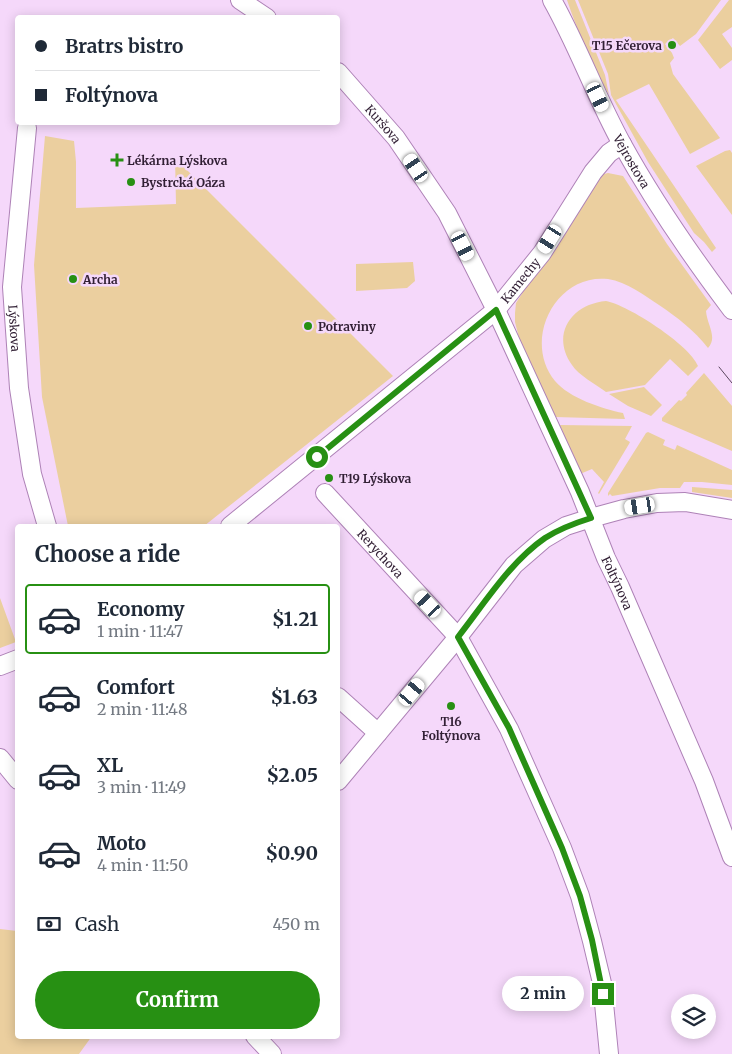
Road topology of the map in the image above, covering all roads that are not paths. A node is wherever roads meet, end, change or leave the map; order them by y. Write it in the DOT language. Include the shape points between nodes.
graph roads {
  1 [pos="240,0"];
  2 [pos="552,0"];
  3 [pos="262,15"];
  4 [pos="340,74"];
  5 [pos="27,128"];
  6 [pos="622,144"];
  7 [pos="496,310"];
  8 [pos="732,310"];
  9 [pos="325,493"];
  10 [pos="732,510"];
  11 [pos="591,518"];
  12 [pos="46,524"];
  13 [pos="233,524"];
  14 [pos="458,637"];
  15 [pos="15,660"];
  16 [pos="0,666"];
  17 [pos="340,698"];
  18 [pos="378,733"];
  19 [pos="0,758"];
  20 [pos="15,776"];
  21 [pos="340,779"];
  22 [pos="732,857"];
  23 [pos="258,1039"];
  24 [pos="272,1054"];
  25 [pos="609,1054"];
  1 -- 3 [label="street"];
  2 -- 6 [label="street, Vejrostova"];
  4 -- 7 [label="street, Kuršova" via="396,138 446,213"];
  5 -- 12 [label="street, Lýskova" via="12,287 19,388 32,474"];
  6 -- 7 [label="street, Kamechy" via="609,153 593,172 542,253"];
  6 -- 8 [label="street, Vejrostova" via="656,202"];
  7 -- 11 [label="street, Foltýnova"];
  7 -- 13 [label="street, Kamechy"];
  9 -- 14 [label="street, Rerychova"];
  10 -- 11 [label="street" via="671,502 624,508"];
  11 -- 14 [label="street" via="566,526 538,544 514,566"];
  11 -- 22 [label="street, Foltýnova" via="704,781"];
  14 -- 18 [label="street"];
  14 -- 25 [label="street" via="509,728 580,896 602,984"];
  15 -- 16 [label="street"];
  17 -- 18 [label="street"];
  18 -- 21 [label="street"];
  19 -- 20 [label="street"];
  23 -- 24 [label="street"];
}
